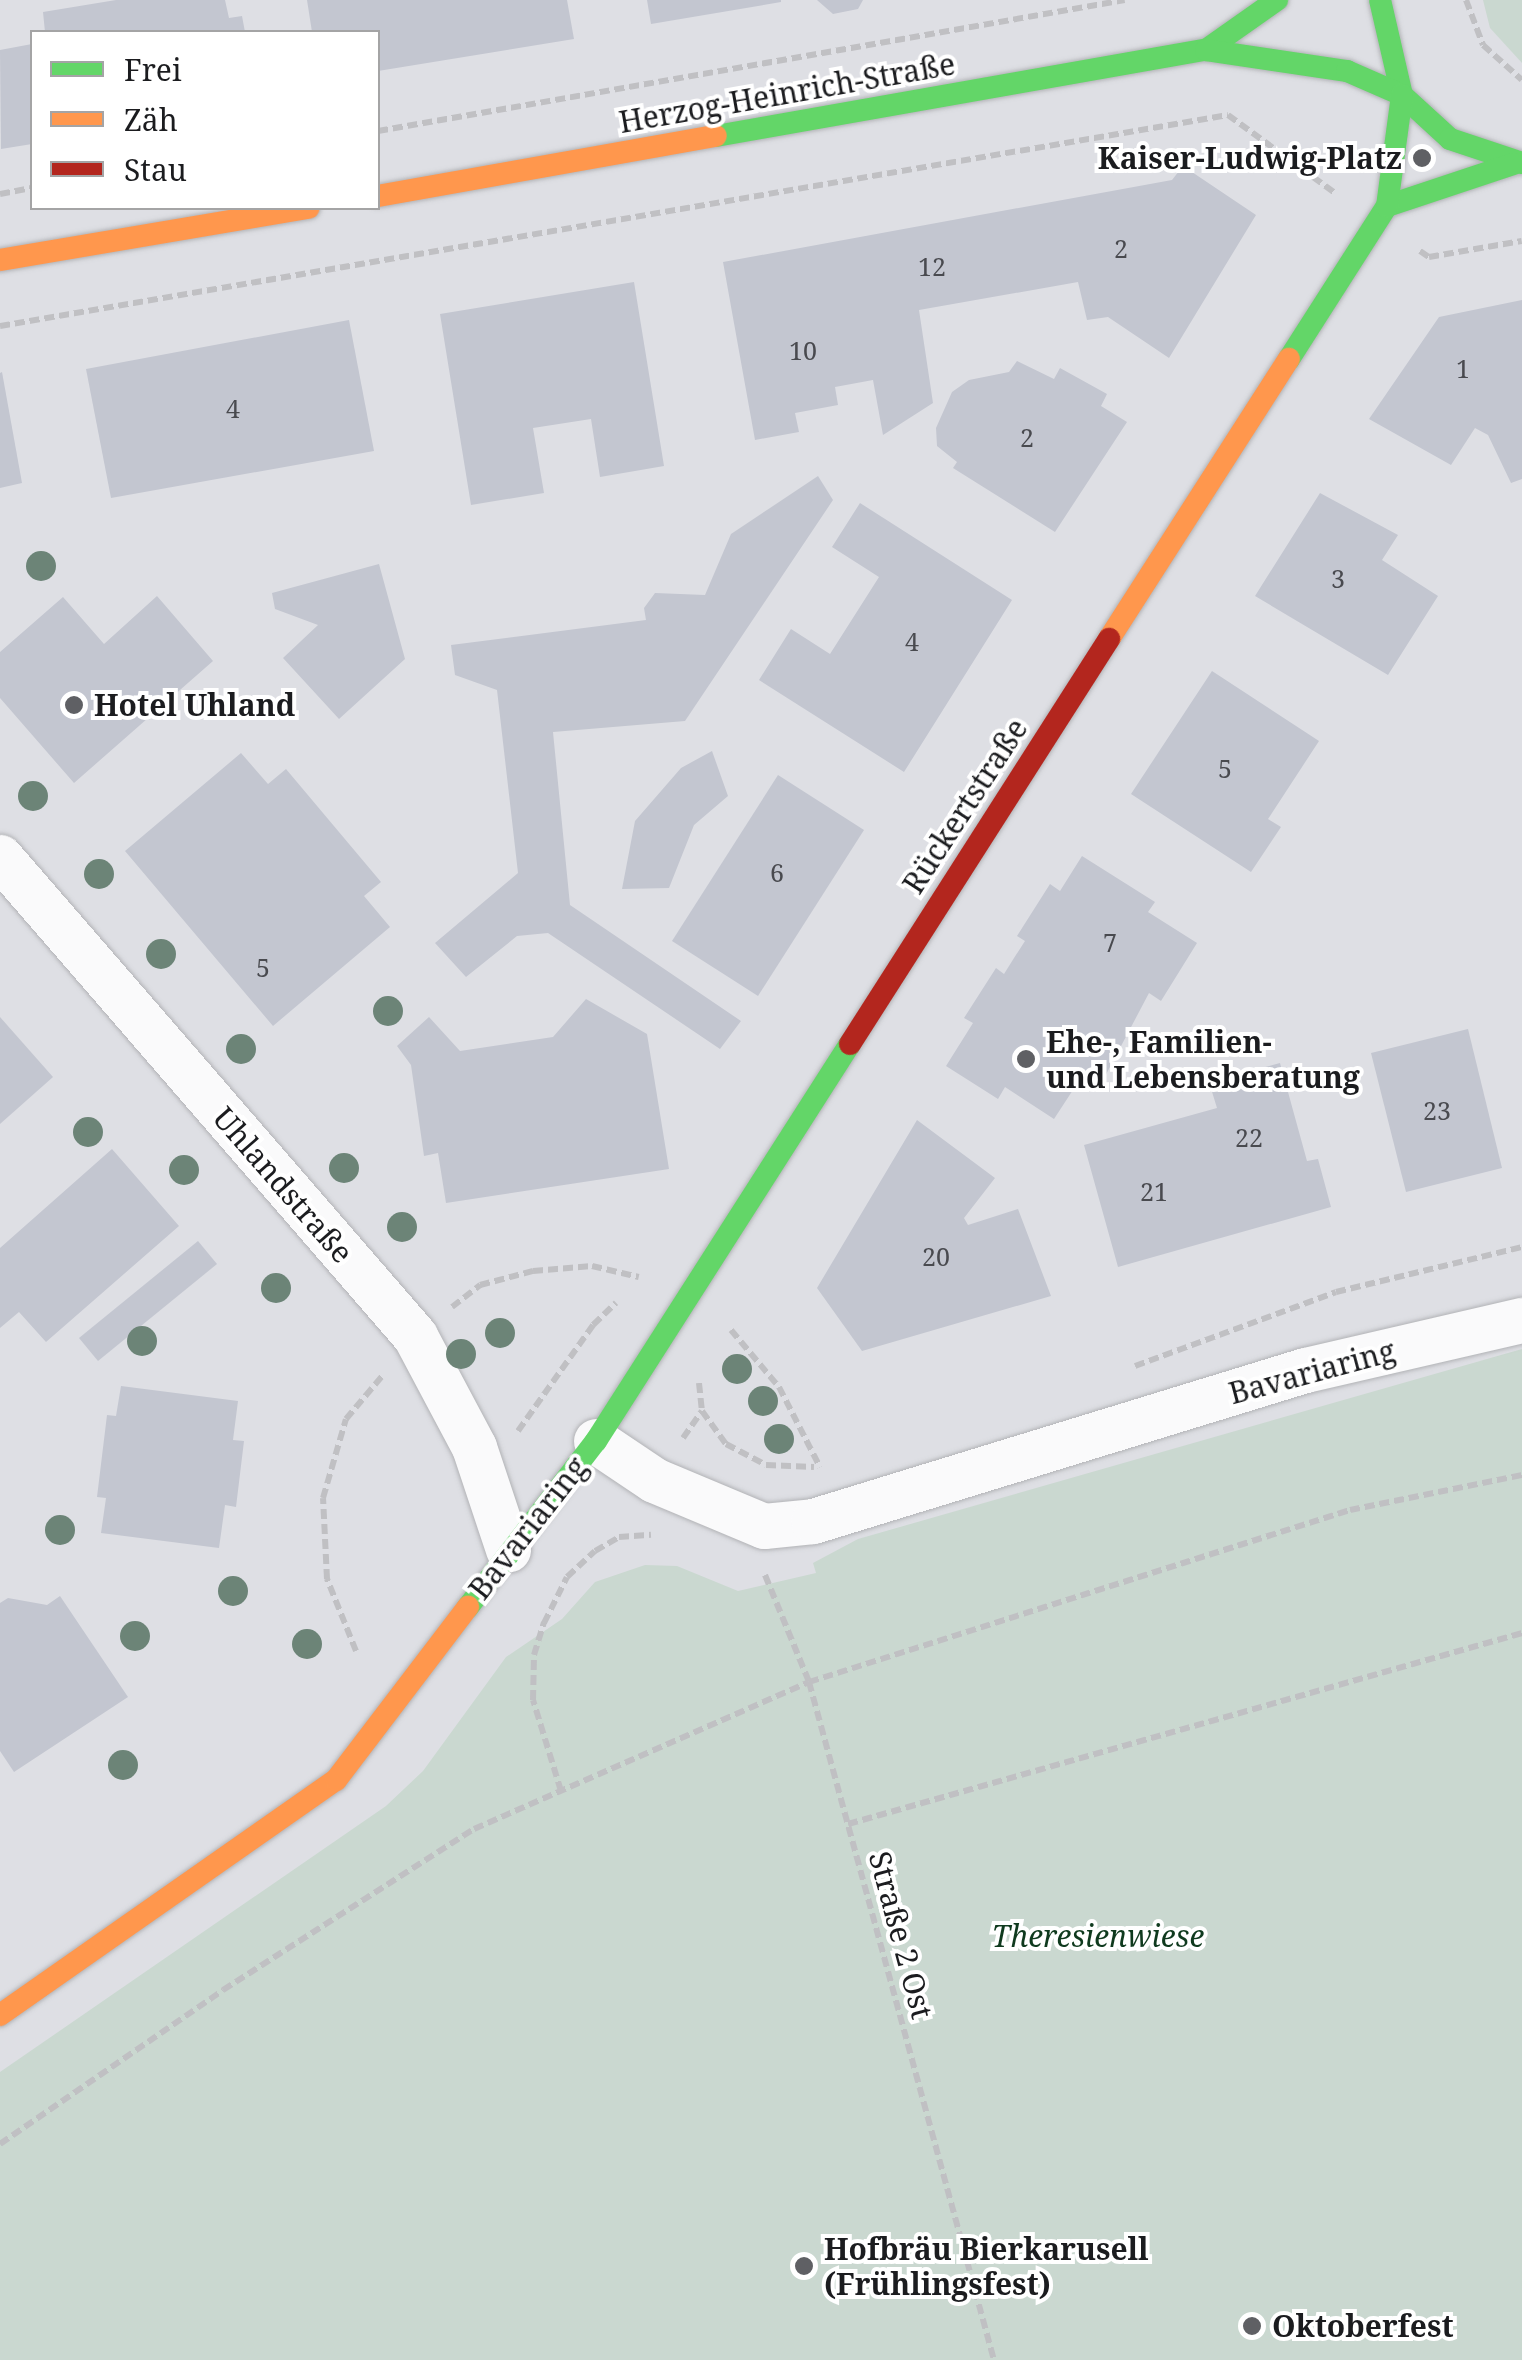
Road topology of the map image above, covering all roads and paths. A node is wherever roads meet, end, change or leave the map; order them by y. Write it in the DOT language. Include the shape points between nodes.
graph roads {
  1 [pos="1125,0"];
  2 [pos="1277,0"];
  3 [pos="1380,0"];
  4 [pos="1466,0"];
  5 [pos="1206,50"];
  6 [pos="1522,80"];
  7 [pos="1402,94"];
  8 [pos="1246,112"];
  9 [pos="1228,114"];
  10 [pos="380,131"];
  11 [pos="1517,164"];
  12 [pos="1346,180"];
  13 [pos="30,188"];
  14 [pos="0,194"];
  15 [pos="1337,194"];
  16 [pos="380,196"];
  17 [pos="297,210"];
  18 [pos="1382,214"];
  19 [pos="1522,242"];
  20 [pos="0,260"];
  21 [pos="0,326"];
  22 [pos="0,857"];
  23 [pos="643,1278"];
  24 [pos="686,1296"];
  25 [pos="1522,1320"];
  26 [pos="415,1336"];
  27 [pos="716,1341"];
  28 [pos="698,1376"];
  29 [pos="596,1441"];
  30 [pos="474,1447"];
  31 [pos="1522,1474"];
  32 [pos="764,1526"];
  33 [pos="656,1535"];
  34 [pos="508,1549"];
  35 [pos="1522,1632"];
  36 [pos="356,1651"];
  37 [pos="810,1682"];
  38 [pos="561,1792"];
  39 [pos="848,1824"];
  40 [pos="0,2015"];
  41 [pos="0,2144"];
  42 [pos="994,2360"];
  1 -- 10 [label="path"];
  2 -- 5 [label="street, Herzog-Heinrich-Straße"];
  3 -- 7 [label="street"];
  4 -- 6 [label="path" via="1483,45"];
  5 -- 7 [label="street, Herzog-Heinrich-Straße" via="1347,70"];
  5 -- 16 [label="street, Herzog-Heinrich-Straße"];
  7 -- 11 [label="street" via="1450,139"];
  7 -- 18 [label="street, Rückertstraße"];
  8 -- 9 [label="path"];
  9 -- 15 [label="path"];
  9 -- 21 [label="path"];
  11 -- 18 [label="street"];
  12 -- 15 [label="path"];
  13 -- 14 [label="path"];
  15 -- 18 [label="path"];
  17 -- 20 [label="street"];
  18 -- 19 [label="path" via="1429,257"];
  18 -- 24 [label="street, Rückertstraße"];
  22 -- 26 [label="street, Uhlandstraße"];
  23 -- 24 [label="path"];
  23 -- 26 [label="path" via="592,1266 533,1271 480,1285"];
  23 -- 30 [label="path" via="592,1325 521,1430"];
  24 -- 29 [label="street, Rückertstraße"];
  25 -- 32 [label="street, Bavariaring" via="1305,1370 813,1522"];
  26 -- 30 [label="street, Uhlandstraße"];
  26 -- 36 [label="path" via="346,1419 323,1498 327,1579"];
  27 -- 28 [label="path" via="725,1323 780,1387 820,1468 766,1465 726,1444 702,1411"];
  29 -- 32 [label="street, Bavariaring" via="654,1480"];
  29 -- 34 [label="street, Bavariaring"];
  30 -- 34 [label="street, Uhlandstraße"];
  31 -- 37 [label="path" via="1350,1510"];
  32 -- 37 [label="path, Straße 2 Ost" via="760,1564"];
  33 -- 38 [label="path" via="619,1536 595,1552 567,1576 544,1623 534,1655 533,1700"];
  34 -- 40 [label="street, Bavariaring" via="336,1780"];
  35 -- 39 [label="path"];
  37 -- 38 [label="path"];
  37 -- 39 [label="path, Straße 2 Ost"];
  38 -- 41 [label="path" via="474,1829 222,1990"];
  39 -- 42 [label="path, Straße 2 Ost"];
}
